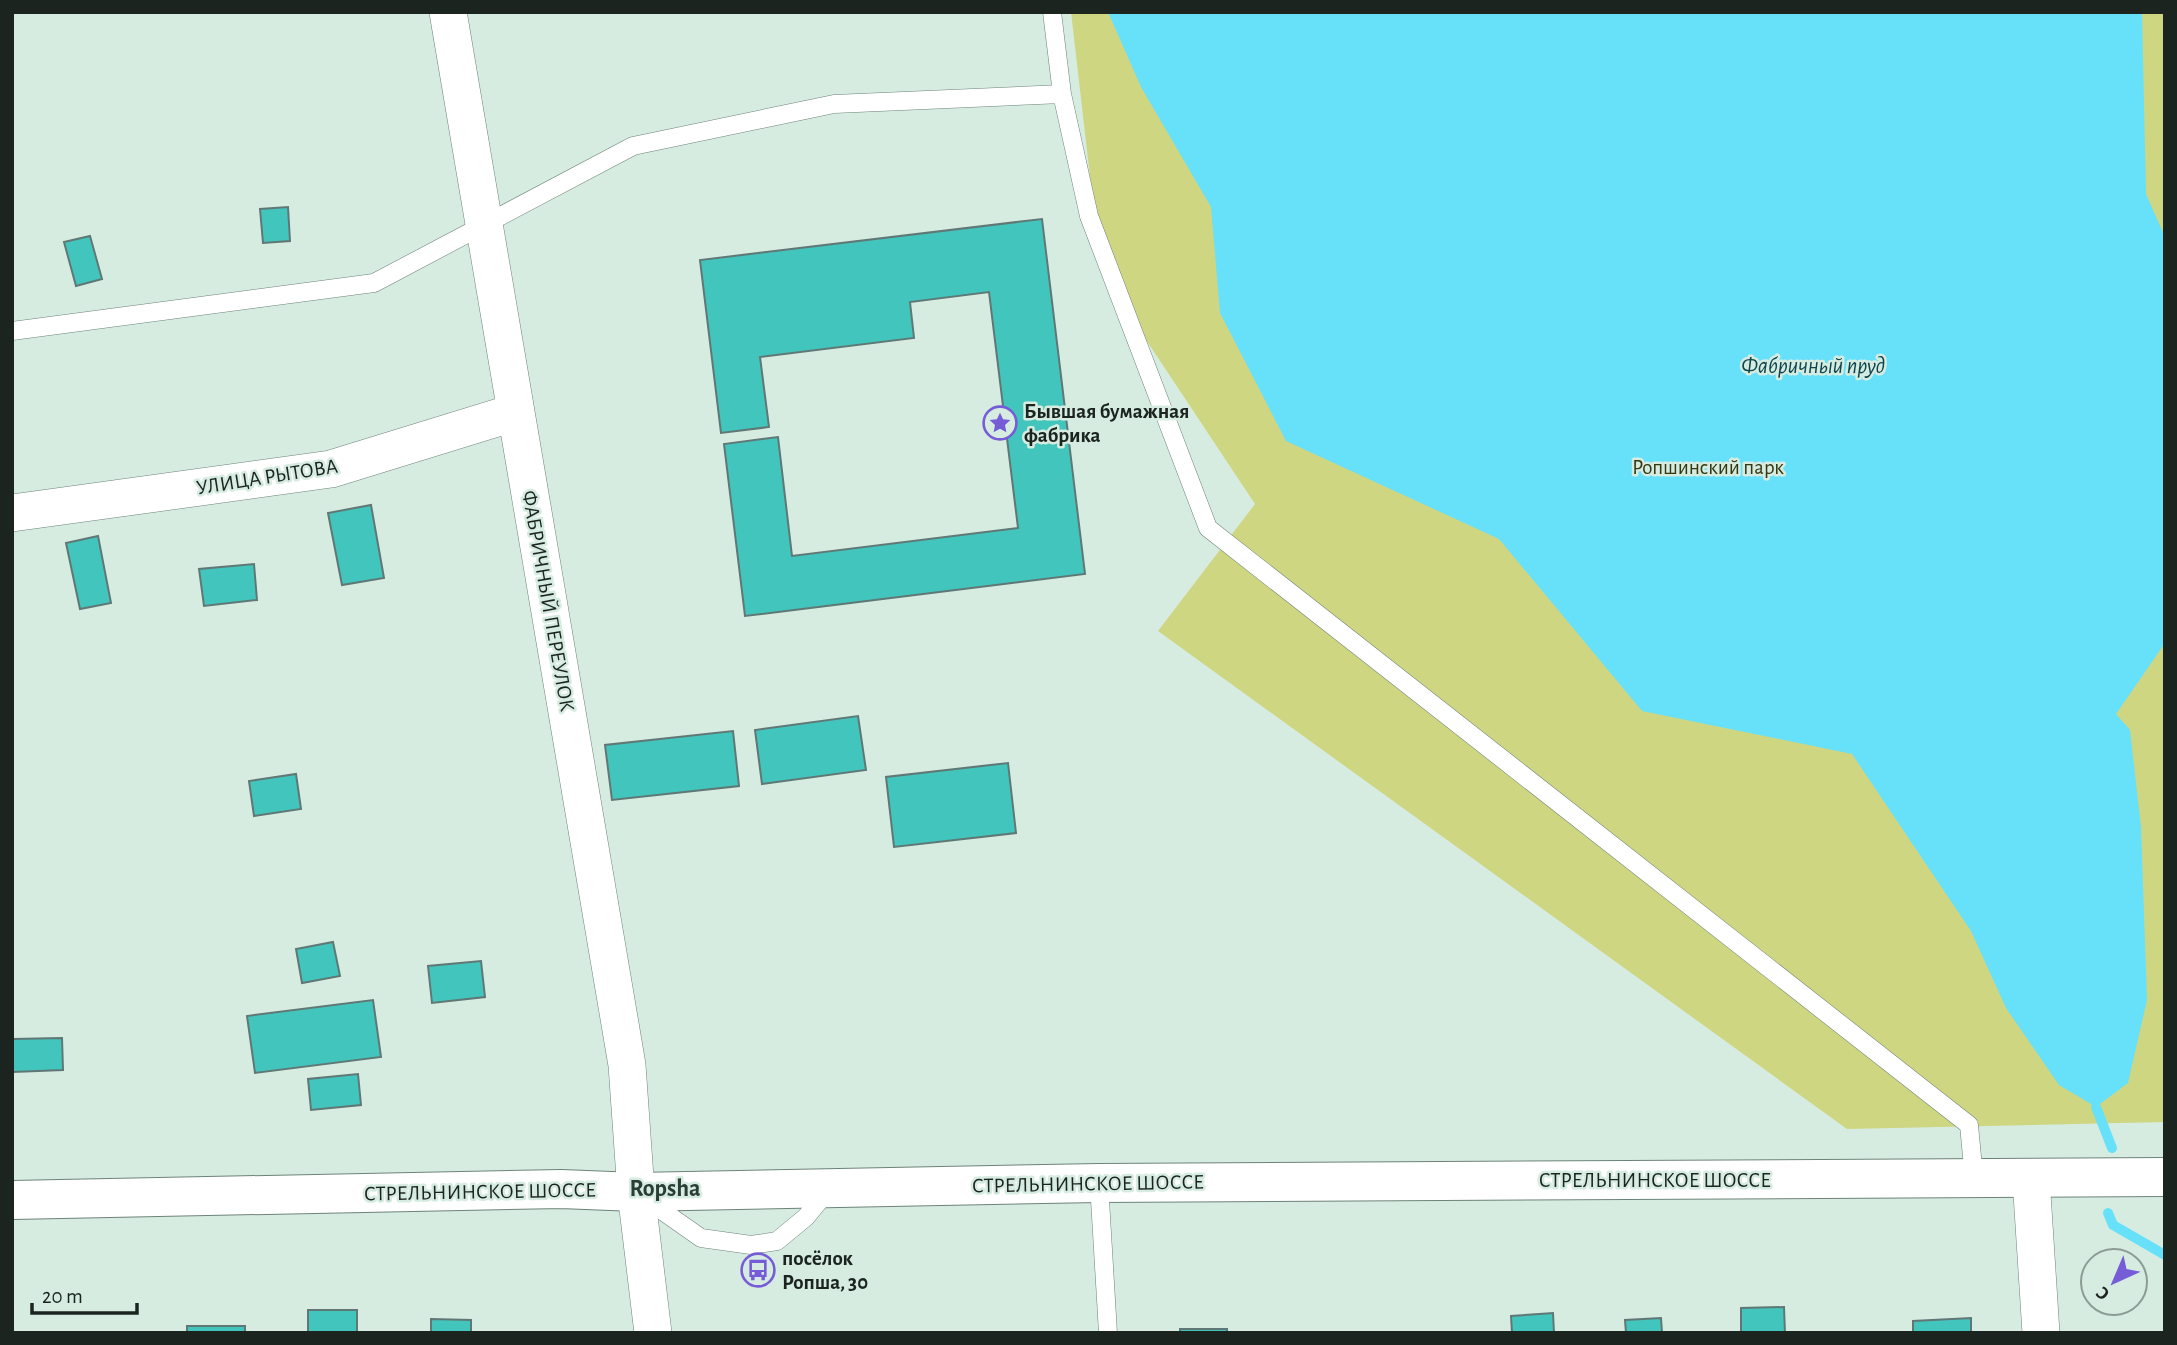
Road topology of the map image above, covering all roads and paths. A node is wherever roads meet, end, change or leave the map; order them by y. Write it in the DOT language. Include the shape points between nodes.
graph roads {
  1 [pos="448,12"];
  2 [pos="1052,12"];
  3 [pos="1062,94"];
  4 [pos="484,226"];
  5 [pos="12,331"];
  6 [pos="516,412"];
  7 [pos="12,513"];
  8 [pos="2165,1177"];
  9 [pos="1974,1178"];
  10 [pos="2031,1178"];
  11 [pos="1100,1183"];
  12 [pos="830,1188"];
  13 [pos="636,1192"];
  14 [pos="12,1200"];
  15 [pos="653,1333"];
  16 [pos="1108,1333"];
  17 [pos="2042,1333"];
  1 -- 4 [label="street, ФАБРИЧНЫЙ ПЕРЕУЛОК"];
  2 -- 3 [label="lane"];
  3 -- 4 [label="lane" via="834,104 633,146"];
  3 -- 9 [label="lane" via="1089,216 1208,528 1969,1125"];
  4 -- 5 [label="lane" via="374,283"];
  4 -- 6 [label="street, ФАБРИЧНЫЙ ПЕРЕУЛОК"];
  6 -- 7 [label="street, УЛИЦА РЫТОВА" via="331,469"];
  6 -- 13 [label="street, ФАБРИЧНЫЙ ПЕРЕУЛОК" via="628,1065"];
  8 -- 10 [label="main road, СТРЕЛЬНИНСКОЕ ШОССЕ"];
  9 -- 10 [label="main road, СТРЕЛЬНИНСКОЕ ШОССЕ"];
  9 -- 11 [label="main road, СТРЕЛЬНИНСКОЕ ШОССЕ"];
  10 -- 17 [label="street"];
  11 -- 12 [label="main road, СТРЕЛЬНИНСКОЕ ШОССЕ"];
  11 -- 16 [label="lane"];
  12 -- 13 [label="main road, СТРЕЛЬНИНСКОЕ ШОССЕ"];
  12 -- 13 [label="lane" via="806,1217 777,1241 751,1245 701,1238"];
  13 -- 14 [label="main road, СТРЕЛЬНИНСКОЕ ШОССЕ" via="506,1190"];
  13 -- 15 [label="street, ФАБРИЧНЫЙ ПЕРЕУЛОК"];
}
